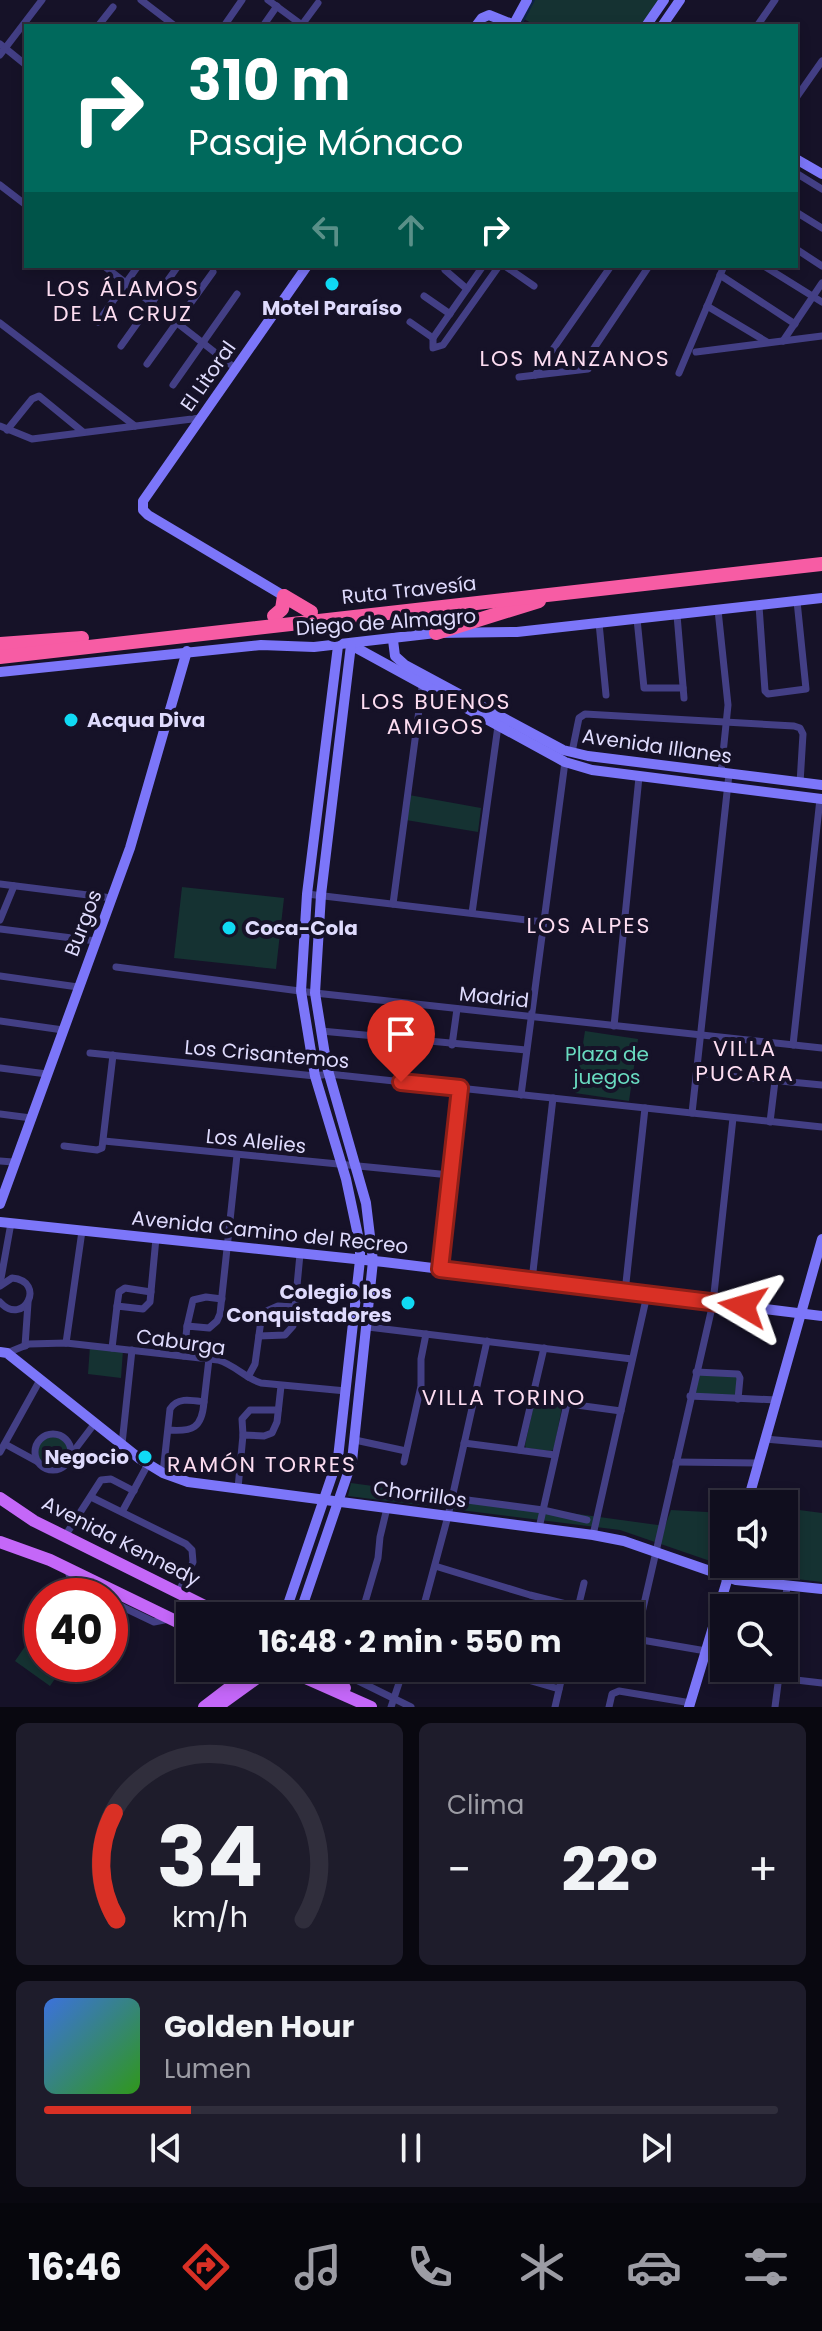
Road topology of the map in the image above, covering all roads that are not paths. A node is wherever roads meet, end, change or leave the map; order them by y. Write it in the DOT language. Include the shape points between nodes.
graph roads {
  1 [pos="42,0"];
  2 [pos="141,0"];
  3 [pos="242,0"];
  4 [pos="268,0"];
  5 [pos="527,0"];
  6 [pos="664,0"];
  7 [pos="680,0"];
  8 [pos="775,0"];
  9 [pos="318,3"];
  10 [pos="277,6"];
  11 [pos="113,7"];
  12 [pos="100,24"];
  13 [pos="172,24"];
  14 [pos="225,24"];
  15 [pos="264,24"];
  16 [pos="301,24"];
  17 [pos="303,24"];
  18 [pos="478,24"];
  19 [pos="512,24"];
  20 [pos="515,24"];
  21 [pos="647,24"];
  22 [pos="663,24"];
  23 [pos="758,24"];
  24 [pos="2,49"];
  25 [pos="822,61"];
  26 [pos="24,64"];
  27 [pos="798,95"];
  28 [pos="798,160"];
  29 [pos="798,174"];
  30 [pos="822,174"];
  31 [pos="0,185"];
  32 [pos="822,189"];
  33 [pos="24,203"];
  34 [pos="798,213"];
  35 [pos="822,228"];
  36 [pos="798,250"];
  37 [pos="822,266"];
  38 [pos="107,268"];
  39 [pos="137,268"];
  40 [pos="177,268"];
  41 [pos="306,268"];
  42 [pos="482,268"];
  43 [pos="498,268"];
  44 [pos="508,268"];
  45 [pos="610,268"];
  46 [pos="647,268"];
  47 [pos="723,268"];
  48 [pos="767,268"];
  49 [pos="445,270"];
  50 [pos="213,272"];
  51 [pos="720,275"];
  52 [pos="126,283"];
  53 [pos="822,283"];
  54 [pos="534,286"];
  55 [pos="467,289"];
  56 [pos="237,294"];
  57 [pos="424,296"];
  58 [pos="813,297"];
  59 [pos="822,302"];
  60 [pos="152,303"];
  61 [pos="707,306"];
  62 [pos="450,314"];
  63 [pos="98,322"];
  64 [pos="410,322"];
  65 [pos="0,323"];
  66 [pos="177,323"];
  67 [pos="795,324"];
  68 [pos="822,336"];
  69 [pos="433,338"];
  70 [pos="783,341"];
  71 [pos="203,343"];
  72 [pos="768,343"];
  73 [pos="121,346"];
  74 [pos="696,352"];
  75 [pos="147,364"];
  76 [pos="235,368"];
  77 [pos="679,373"];
  78 [pos="535,375"];
  79 [pos="519,377"];
  80 [pos="173,385"];
  81 [pos="200,418"];
  82 [pos="135,426"];
  83 [pos="3,428"];
  84 [pos="83,432"];
  85 [pos="822,554"];
  86 [pos="822,564"];
  87 [pos="574,591"];
  88 [pos="284,596"];
  89 [pos="822,598"];
  90 [pos="797,601"];
  91 [pos="759,606"];
  92 [pos="718,610"];
  93 [pos="311,612"];
  94 [pos="677,615"];
  95 [pos="274,616"];
  96 [pos="637,619"];
  97 [pos="599,623"];
  98 [pos="436,633"];
  99 [pos="393,640"];
  100 [pos="0,644"];
  101 [pos="351,645"];
  102 [pos="338,646"];
  103 [pos="187,651"];
  104 [pos="0,657"];
  105 [pos="0,672"];
  106 [pos="424,680"];
  107 [pos="683,688"];
  108 [pos="606,695"];
  109 [pos="684,698"];
  110 [pos="727,724"];
  111 [pos="498,726"];
  112 [pos="568,757"];
  113 [pos="725,774"];
  114 [pos="639,777"];
  115 [pos="800,783"];
  116 [pos="822,785"];
  117 [pos="728,788"];
  118 [pos="821,799"];
  119 [pos="0,884"];
  120 [pos="14,886"];
  121 [pos="307,894"];
  122 [pos="321,895"];
  123 [pos="112,898"];
  124 [pos="393,904"];
  125 [pos="472,913"];
  126 [pos="0,920"];
  127 [pos="543,922"];
  128 [pos="0,929"];
  129 [pos="96,941"];
  130 [pos="116,967"];
  131 [pos="0,976"];
  132 [pos="78,987"];
  133 [pos="301,991"];
  134 [pos="315,993"];
  135 [pos="457,1009"];
  136 [pos="531,1017"];
  137 [pos="0,1021"];
  138 [pos="614,1026"];
  139 [pos="63,1030"];
  140 [pos="321,1031"];
  141 [pos="701,1035"];
  142 [pos="452,1045"];
  143 [pos="793,1045"];
  144 [pos="822,1048"];
  145 [pos="526,1050"];
  146 [pos="90,1053"];
  147 [pos="113,1055"];
  148 [pos="0,1068"];
  149 [pos="697,1073"];
  150 [pos="47,1074"];
  151 [pos="329,1074"];
  152 [pos="315,1076"];
  153 [pos="775,1081"];
  154 [pos="822,1085"];
  155 [pos="460,1088"];
  156 [pos="521,1095"];
  157 [pos="553,1098"];
  158 [pos="645,1108"];
  159 [pos="692,1113"];
  160 [pos="0,1114"];
  161 [pos="31,1118"];
  162 [pos="733,1118"];
  163 [pos="770,1122"];
  164 [pos="822,1127"];
  165 [pos="104,1141"];
  166 [pos="64,1146"];
  167 [pos="237,1155"];
  168 [pos="0,1161"];
  169 [pos="13,1162"];
  170 [pos="356,1165"];
  171 [pos="342,1166"];
  172 [pos="450,1175"];
  173 [pos="0,1204"];
  174 [pos="6,1223"];
  175 [pos="82,1231"];
  176 [pos="156,1238"];
  177 [pos="822,1239"];
  178 [pos="228,1246"];
  179 [pos="300,1254"];
  180 [pos="360,1260"];
  181 [pos="373,1261"];
  182 [pos="818,1264"];
  183 [pos="440,1269"];
  184 [pos="532,1280"];
  185 [pos="0,1285"];
  186 [pos="151,1292"];
  187 [pos="625,1292"];
  188 [pos="647,1295"];
  189 [pos="222,1299"];
  190 [pos="28,1301"];
  191 [pos="0,1302"];
  192 [pos="713,1303"];
  193 [pos="117,1306"];
  194 [pos="295,1307"];
  195 [pos="802,1314"];
  196 [pos="822,1316"];
  197 [pos="187,1326"];
  198 [pos="368,1327"];
  199 [pos="426,1334"];
  200 [pos="259,1336"];
  201 [pos="487,1341"];
  202 [pos="66,1343"];
  203 [pos="25,1346"];
  204 [pos="112,1348"];
  205 [pos="544,1348"];
  206 [pos="132,1350"];
  207 [pos="4,1353"];
  208 [pos="184,1356"];
  209 [pos="209,1359"];
  210 [pos="632,1359"];
  211 [pos="696,1372"];
  212 [pos="248,1377"];
  213 [pos="40,1380"];
  214 [pos="281,1386"];
  215 [pos="346,1391"];
  216 [pos="690,1396"];
  217 [pos="532,1399"];
  218 [pos="738,1399"];
  219 [pos="776,1400"];
  220 [pos="204,1402"];
  221 [pos="567,1404"];
  222 [pos="278,1410"];
  223 [pos="621,1411"];
  224 [pos="95,1423"];
  225 [pos="168,1430"];
  226 [pos="243,1435"];
  227 [pos="765,1439"];
  228 [pos="355,1440"];
  229 [pos="464,1443"];
  230 [pos="5,1444"];
  231 [pos="122,1444"];
  232 [pos="822,1444"];
  233 [pos="520,1450"];
  234 [pos="406,1451"];
  235 [pos="0,1452"];
  236 [pos="555,1455"];
  237 [pos="70,1456"];
  238 [pos="404,1462"];
  239 [pos="676,1462"];
  240 [pos="39,1463"];
  241 [pos="758,1463"];
  242 [pos="148,1464"];
  243 [pos="163,1473"];
  244 [pos="238,1488"];
  245 [pos="751,1490"];
  246 [pos="134,1491"];
  247 [pos="91,1497"];
  248 [pos="0,1498"];
  249 [pos="325,1498"];
  250 [pos="452,1498"];
  251 [pos="340,1501"];
  252 [pos="387,1508"];
  253 [pos="543,1510"];
  254 [pos="122,1512"];
  255 [pos="448,1516"];
  256 [pos="587,1520"];
  257 [pos="539,1528"];
  258 [pos="593,1535"];
  259 [pos="65,1536"];
  260 [pos="0,1542"];
  261 [pos="656,1552"];
  262 [pos="435,1566"];
  263 [pos="68,1568"];
  264 [pos="710,1571"];
  265 [pos="70,1578"];
  266 [pos="728,1578"];
  267 [pos="735,1578"];
  268 [pos="584,1583"];
  269 [pos="787,1585"];
  270 [pos="822,1589"];
  271 [pos="178,1593"];
  272 [pos="786,1594"];
  273 [pos="291,1595"];
  274 [pos="305,1600"];
  275 [pos="196,1602"];
  276 [pos="289,1602"];
  277 [pos="365,1602"];
  278 [pos="425,1602"];
  279 [pos="558,1602"];
  280 [pos="579,1602"];
  281 [pos="643,1602"];
  282 [pos="128,1610"];
  283 [pos="169,1619"];
  284 [pos="176,1622"];
  285 [pos="644,1641"];
  286 [pos="706,1651"];
  287 [pos="798,1680"];
  288 [pos="232,1682"];
  289 [pos="252,1682"];
  290 [pos="315,1682"];
  291 [pos="336,1682"];
  292 [pos="356,1682"];
  293 [pos="398,1682"];
  294 [pos="535,1682"];
  295 [pos="561,1682"];
  296 [pos="778,1682"];
  297 [pos="822,1683"];
  298 [pos="559,1689"];
  299 [pos="642,1696"];
  300 [pos="389,1704"];
  301 [pos="690,1705"];
  302 [pos="204,1707"];
  303 [pos="217,1707"];
  304 [pos="371,1707"];
  305 [pos="411,1707"];
  306 [pos="555,1707"];
  307 [pos="609,1707"];
  308 [pos="640,1707"];
  309 [pos="775,1707"];
  1 -- 24 [label="street"];
  2 -- 13 [label="street"];
  3 -- 14 [label="street"];
  4 -- 10 [label="street"];
  5 -- 20 [label="main road"];
  6 -- 21 [label="main road"];
  7 -- 22 [label="main road"];
  8 -- 23 [label="street"];
  9 -- 17 [label="street"];
  10 -- 15 [label="street"];
  10 -- 16 [label="street"];
  11 -- 12 [label="street"];
  18 -- 19 [label="main road" via="489,15"];
  24 -- 26 [label="street"];
  25 -- 27 [label="street"];
  28 -- 30 [label="main road"];
  29 -- 32 [label="street"];
  31 -- 33 [label="street"];
  34 -- 35 [label="street"];
  36 -- 37 [label="street"];
  38 -- 52 [label="street"];
  39 -- 52 [label="street"];
  40 -- 60 [label="street"];
  41 -- 76 [label="main road, El Litoral"];
  42 -- 55 [label="street"];
  43 -- 69 [label="street" via="443,345 433,348"];
  44 -- 54 [label="street"];
  45 -- 78 [label="street"];
  46 -- 78 [label="street" via="584,369"];
  47 -- 51 [label="street"];
  48 -- 58 [label="street"];
  49 -- 55 [label="street"];
  50 -- 66 [label="street"];
  51 -- 61 [label="street"];
  51 -- 67 [label="street"];
  52 -- 60 [label="street"];
  52 -- 63 [label="street"];
  53 -- 58 [label="street"];
  55 -- 62 [label="street"];
  56 -- 71 [label="street"];
  57 -- 62 [label="street"];
  58 -- 59 [label="street"];
  58 -- 67 [label="street"];
  60 -- 66 [label="street"];
  60 -- 73 [label="street"];
  61 -- 72 [label="street"];
  61 -- 77 [label="street"];
  62 -- 69 [label="street"];
  64 -- 69 [label="street"];
  65 -- 82 [label="street"];
  66 -- 71 [label="street"];
  66 -- 75 [label="street"];
  67 -- 70 [label="street"];
  68 -- 70 [label="street"];
  70 -- 72 [label="street"];
  71 -- 76 [label="street"];
  71 -- 80 [label="street"];
  72 -- 74 [label="street"];
  76 -- 81 [label="main road, El Litoral"];
  78 -- 79 [label="street"];
  81 -- 82 [label="street"];
  81 -- 88 [label="main road, El Litoral" via="143,501 143,510"];
  82 -- 84 [label="street"];
  83 -- 84 [label="street" via="24,438"];
  83 -- 84 [label="street" via="39,396"];
  85 -- 93 [label="highway, Ruta Travesía"];
  86 -- 87 [label="highway, Ruta Travesía"];
  87 -- 98 [label="highway"];
  87 -- 104 [label="highway, Ruta Travesía"];
  88 -- 93 [label="highway"];
  88 -- 95 [label="highway" via="282,609"];
  89 -- 90 [label="main road, Diego de Almagro"];
  90 -- 91 [label="main road, Diego de Almagro"];
  90 -- 91 [label="street" via="806,689 768,694"];
  91 -- 92 [label="main road, Diego de Almagro"];
  92 -- 94 [label="main road, Diego de Almagro"];
  92 -- 110 [label="street"];
  93 -- 95 [label="highway, Ruta Travesía"];
  94 -- 96 [label="main road, Diego de Almagro"];
  94 -- 107 [label="street"];
  95 -- 100 [label="highway, Ruta Travesía"];
  96 -- 97 [label="main road, Diego de Almagro"];
  96 -- 107 [label="street" via="644,688"];
  97 -- 98 [label="main road, Diego de Almagro"];
  97 -- 108 [label="street"];
  98 -- 99 [label="main road, Diego de Almagro"];
  99 -- 101 [label="main road, Diego de Almagro"];
  99 -- 102 [label="main road" via="374,635"];
  99 -- 106 [label="main road, Avenida Illanes" via="396,659"];
  101 -- 102 [label="main road, Diego de Almagro"];
  101 -- 106 [label="main road, Avenida Illanes"];
  101 -- 122 [label="main road"];
  102 -- 103 [label="main road, Diego de Almagro"];
  102 -- 121 [label="main road"];
  103 -- 105 [label="main road, Diego de Almagro"];
  103 -- 123 [label="main road, Burgos"];
  106 -- 111 [label="main road, Avenida Illanes"];
  106 -- 112 [label="main road, Avenida Illanes"];
  106 -- 124 [label="street"];
  107 -- 109 [label="street"];
  110 -- 112 [label="street" via="585,714 579,718"];
  110 -- 113 [label="street"];
  110 -- 115 [label="street" via="800,728"];
  111 -- 112 [label="main road, Avenida Illanes"];
  111 -- 125 [label="street"];
  112 -- 113 [label="main road, Avenida Illanes"];
  112 -- 114 [label="main road, Avenida Illanes" via="592,770"];
  112 -- 127 [label="street"];
  113 -- 115 [label="main road, Avenida Illanes"];
  113 -- 117 [label="street"];
  114 -- 117 [label="main road, Avenida Illanes"];
  114 -- 138 [label="street"];
  115 -- 116 [label="main road, Avenida Illanes"];
  117 -- 118 [label="main road, Avenida Illanes"];
  117 -- 141 [label="street"];
  118 -- 143 [label="street"];
  119 -- 120 [label="street"];
  120 -- 123 [label="street"];
  120 -- 126 [label="street"];
  121 -- 122 [label="street"];
  121 -- 133 [label="main road"];
  122 -- 124 [label="street"];
  122 -- 134 [label="main road"];
  123 -- 129 [label="main road, Burgos"];
  124 -- 125 [label="street"];
  125 -- 127 [label="street"];
  127 -- 136 [label="street"];
  128 -- 129 [label="street"];
  129 -- 132 [label="main road, Burgos"];
  130 -- 133 [label="street, Madrid"];
  131 -- 132 [label="street"];
  132 -- 139 [label="main road, Burgos"];
  133 -- 134 [label="street, Madrid"];
  133 -- 152 [label="main road"];
  134 -- 135 [label="street, Madrid"];
  134 -- 140 [label="main road"];
  135 -- 136 [label="street, Madrid"];
  135 -- 142 [label="street"];
  136 -- 138 [label="street, Madrid"];
  136 -- 145 [label="street"];
  137 -- 139 [label="street"];
  138 -- 141 [label="street, Madrid"];
  139 -- 150 [label="main road, Burgos"];
  140 -- 142 [label="street"];
  140 -- 151 [label="main road"];
  141 -- 143 [label="street, Madrid"];
  141 -- 149 [label="street"];
  142 -- 145 [label="street"];
  143 -- 144 [label="street, Madrid"];
  145 -- 156 [label="street"];
  146 -- 147 [label="street, Los Crisantemos"];
  147 -- 152 [label="street, Los Crisantemos"];
  147 -- 165 [label="street"];
  148 -- 150 [label="street"];
  149 -- 153 [label="street"];
  149 -- 159 [label="street"];
  150 -- 161 [label="main road, Burgos"];
  151 -- 152 [label="street, Los Crisantemos"];
  151 -- 155 [label="street, Los Crisantemos"];
  151 -- 170 [label="main road"];
  152 -- 171 [label="main road"];
  153 -- 154 [label="street"];
  153 -- 163 [label="street"];
  155 -- 156 [label="street, Los Crisantemos"];
  155 -- 172 [label="street"];
  156 -- 157 [label="street, Los Crisantemos"];
  157 -- 158 [label="street, Los Crisantemos"];
  157 -- 184 [label="street"];
  158 -- 159 [label="street, Los Crisantemos"];
  158 -- 187 [label="street"];
  159 -- 162 [label="street, Los Crisantemos"];
  160 -- 161 [label="street"];
  161 -- 169 [label="main road, Burgos"];
  162 -- 163 [label="street, Los Crisantemos"];
  162 -- 192 [label="street"];
  163 -- 164 [label="street, Los Crisantemos"];
  165 -- 166 [label="street, Los Alelies" via="97,1150"];
  165 -- 167 [label="street, Los Alelies"];
  167 -- 171 [label="street, Los Alelies"];
  167 -- 178 [label="street"];
  168 -- 169 [label="street"];
  169 -- 173 [label="main road, Burgos"];
  170 -- 171 [label="street, Los Alelies"];
  170 -- 172 [label="street, Los Alelies"];
  170 -- 181 [label="main road"];
  171 -- 180 [label="main road"];
  172 -- 183 [label="street"];
  174 -- 175 [label="main road, Avenida Camino del Recreo"];
  174 -- 185 [label="street"];
  175 -- 176 [label="main road, Avenida Camino del Recreo"];
  175 -- 202 [label="street"];
  176 -- 178 [label="main road, Avenida Camino del Recreo"];
  176 -- 186 [label="street"];
  177 -- 182 [label="main road"];
  178 -- 179 [label="main road, Avenida Camino del Recreo"];
  178 -- 189 [label="street"];
  179 -- 180 [label="main road, Avenida Camino del Recreo"];
  179 -- 194 [label="street"];
  180 -- 181 [label="main road, Avenida Camino del Recreo"];
  180 -- 215 [label="main road"];
  181 -- 183 [label="main road, Avenida Camino del Recreo"];
  181 -- 198 [label="main road"];
  182 -- 195 [label="main road"];
  183 -- 184 [label="main road, Avenida Camino del Recreo"];
  184 -- 187 [label="main road, Avenida Camino del Recreo"];
  185 -- 190 [label="street" via="21,1279 30,1291"];
  186 -- 193 [label="street" via="143,1309"];
  186 -- 193 [label="street" via="125,1288"];
  187 -- 188 [label="main road, Avenida Camino del Recreo"];
  188 -- 192 [label="main road, Avenida Camino del Recreo"];
  188 -- 210 [label="street"];
  189 -- 197 [label="street" via="214,1324 203,1330"];
  189 -- 197 [label="street" via="193,1300"];
  190 -- 191 [label="street" via="16,1310"];
  190 -- 203 [label="street"];
  192 -- 195 [label="main road, Avenida Camino del Recreo"];
  192 -- 211 [label="street"];
  193 -- 204 [label="street"];
  194 -- 200 [label="street" via="293,1326 285,1335"];
  194 -- 200 [label="street" via="266,1309"];
  195 -- 196 [label="main road, Avenida Camino del Recreo"];
  195 -- 219 [label="main road"];
  197 -- 208 [label="street"];
  198 -- 199 [label="street"];
  198 -- 228 [label="main road"];
  199 -- 201 [label="street"];
  199 -- 234 [label="street"];
  200 -- 212 [label="street" via="255,1367"];
  201 -- 205 [label="street"];
  201 -- 229 [label="street"];
  202 -- 203 [label="street, Caburga"];
  202 -- 204 [label="street, Caburga"];
  203 -- 207 [label="street, Caburga"];
  204 -- 206 [label="street, Caburga"];
  205 -- 210 [label="street"];
  205 -- 217 [label="street"];
  206 -- 208 [label="street, Caburga"];
  206 -- 231 [label="street"];
  207 -- 213 [label="main road, Chorrillos"];
  208 -- 209 [label="street, Caburga"];
  209 -- 212 [label="street, Caburga" via="237,1367"];
  209 -- 220 [label="street"];
  210 -- 223 [label="street"];
  211 -- 216 [label="street"];
  211 -- 218 [label="street" via="738,1374"];
  212 -- 214 [label="street, Caburga"];
  213 -- 224 [label="main road, Chorrillos"];
  213 -- 230 [label="street"];
  214 -- 215 [label="street, Caburga"];
  214 -- 222 [label="street"];
  215 -- 249 [label="main road" via="338,1458"];
  216 -- 218 [label="street"];
  216 -- 239 [label="street"];
  217 -- 221 [label="street"];
  217 -- 233 [label="street"];
  218 -- 219 [label="street"];
  219 -- 227 [label="main road"];
  220 -- 225 [label="street" via="198,1425"];
  220 -- 225 [label="street" via="174,1403"];
  221 -- 223 [label="street"];
  221 -- 236 [label="street"];
  222 -- 226 [label="street" via="272,1433"];
  222 -- 226 [label="street" via="250,1410 242,1419"];
  223 -- 258 [label="street"];
  224 -- 231 [label="main road, Chorrillos"];
  224 -- 237 [label="street"];
  225 -- 243 [label="street"];
  226 -- 244 [label="street"];
  227 -- 232 [label="street"];
  227 -- 241 [label="main road"];
  228 -- 234 [label="street"];
  228 -- 251 [label="main road"];
  229 -- 233 [label="street"];
  229 -- 250 [label="street"];
  230 -- 235 [label="street"];
  230 -- 240 [label="street"];
  231 -- 242 [label="main road, Chorrillos"];
  233 -- 236 [label="street"];
  234 -- 238 [label="street"];
  236 -- 253 [label="street"];
  237 -- 240 [label="street" via="57,1469"];
  237 -- 240 [label="street" via="67,1440 51,1434 37,1442"];
  239 -- 241 [label="street"];
  239 -- 261 [label="street"];
  241 -- 245 [label="main road"];
  242 -- 243 [label="main road, Chorrillos"];
  242 -- 246 [label="street"];
  243 -- 244 [label="main road, Chorrillos"];
  244 -- 249 [label="main road, Chorrillos"];
  246 -- 247 [label="street" via="105,1478"];
  246 -- 254 [label="street"];
  247 -- 254 [label="street"];
  247 -- 259 [label="street"];
  248 -- 259 [label="main road, Avenida Kennedy"];
  249 -- 251 [label="main road, Chorrillos"];
  249 -- 273 [label="main road"];
  250 -- 253 [label="street"];
  250 -- 255 [label="street"];
  251 -- 252 [label="main road, Chorrillos"];
  251 -- 274 [label="main road"];
  252 -- 255 [label="main road, Chorrillos"];
  252 -- 277 [label="street"];
  253 -- 256 [label="street"];
  253 -- 257 [label="street"];
  254 -- 271 [label="street" via="192,1550 193,1562"];
  255 -- 257 [label="main road, Chorrillos"];
  255 -- 262 [label="street"];
  257 -- 258 [label="main road, Chorrillos"];
  258 -- 261 [label="main road, Chorrillos"];
  259 -- 271 [label="main road, Avenida Kennedy"];
  260 -- 263 [label="main road"];
  261 -- 264 [label="main road, Chorrillos"];
  261 -- 281 [label="street"];
  262 -- 278 [label="street"];
  262 -- 279 [label="street"];
  263 -- 265 [label="street"];
  263 -- 283 [label="main road"];
  266 -- 286 [label="main road"];
  267 -- 269 [label="main road, Chorrillos"];
  268 -- 280 [label="street"];
  269 -- 270 [label="main road, Chorrillos"];
  269 -- 272 [label="street"];
  271 -- 275 [label="main road, Avenida Kennedy"];
  273 -- 274 [label="main road"];
  273 -- 276 [label="main road"];
  282 -- 283 [label="street" via="154,1622"];
  283 -- 284 [label="main road"];
  285 -- 286 [label="street"];
  286 -- 301 [label="main road"];
  287 -- 297 [label="street"];
  288 -- 302 [label="main road"];
  289 -- 303 [label="main road"];
  290 -- 304 [label="main road"];
  291 -- 300 [label="main road"];
  292 -- 300 [label="street"];
  293 -- 300 [label="street"];
  294 -- 298 [label="street"];
  295 -- 298 [label="street"];
  296 -- 309 [label="street"];
  298 -- 306 [label="street"];
  299 -- 301 [label="street"];
  299 -- 307 [label="street" via="615,1692"];
  299 -- 308 [label="street"];
  300 -- 305 [label="street"];
}
